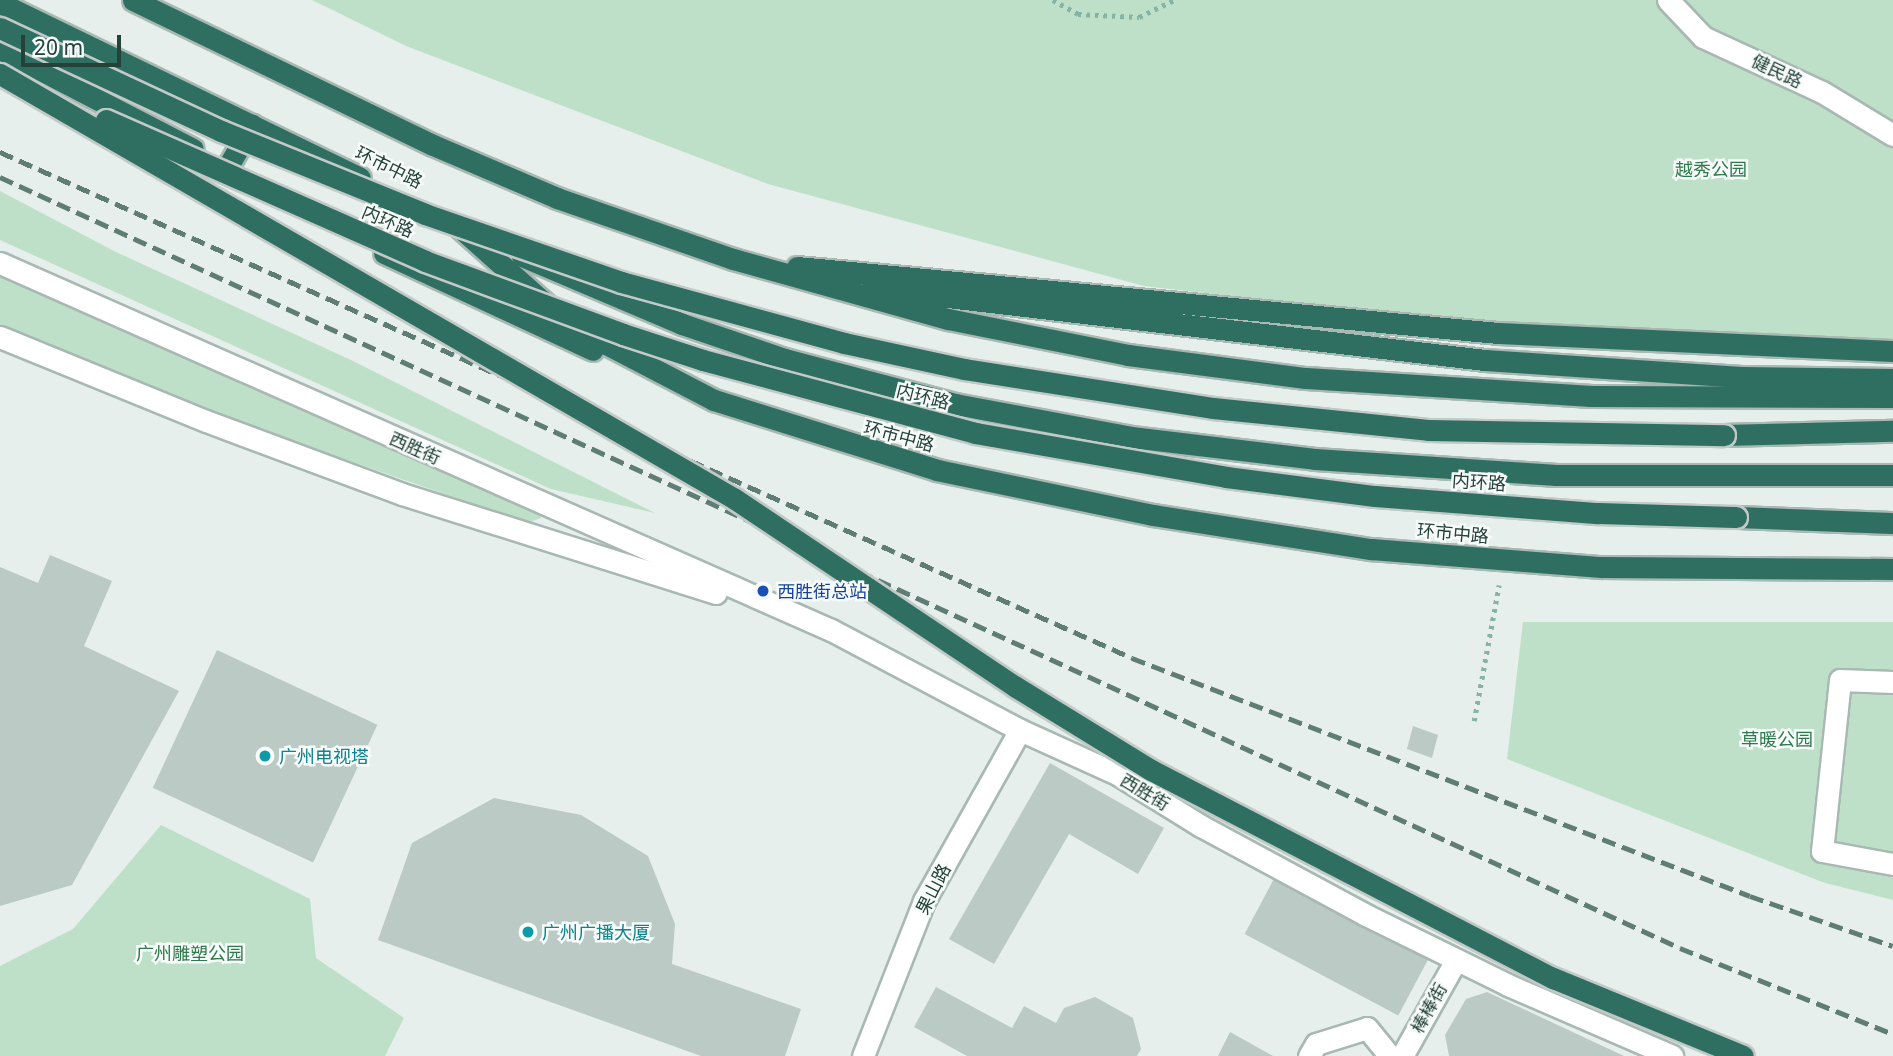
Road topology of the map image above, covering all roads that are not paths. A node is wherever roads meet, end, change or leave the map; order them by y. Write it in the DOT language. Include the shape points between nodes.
graph roads {
  1 [pos="133,0"];
  2 [pos="1668,0"];
  3 [pos="0,2"];
  4 [pos="0,28"];
  5 [pos="0,49"];
  6 [pos="0,71"];
  7 [pos="251,125"];
  8 [pos="1893,135"];
  9 [pos="227,168"];
  10 [pos="460,227"];
  11 [pos="733,259"];
  12 [pos="0,263"];
  13 [pos="0,337"];
  14 [pos="1893,351"];
  15 [pos="1893,379"];
  16 [pos="1893,397"];
  17 [pos="715,400"];
  18 [pos="1893,431"];
  19 [pos="1893,475"];
  20 [pos="1893,513"];
  21 [pos="1736,517"];
  22 [pos="1893,523"];
  23 [pos="1893,569"];
  24 [pos="831,630"];
  25 [pos="1893,682"];
  26 [pos="1020,730"];
  27 [pos="1893,864"];
  28 [pos="1456,960"];
  29 [pos="863,1056"];
  30 [pos="1309,1056"];
  31 [pos="1390,1056"];
  32 [pos="1402,1056"];
  33 [pos="1672,1056"];
  34 [pos="1743,1056"];
  1 -- 11 [label="highway" via="433,145 557,198"];
  2 -- 8 [label="street, 健民路" via="1703,37 1822,92"];
  3 -- 7 [label="highway, 环市中路"];
  4 -- 18 [label="highway, 内环路, bridge" via="221,131 425,214 719,310 964,369 1213,408 1428,430 1560,435"];
  5 -- 9 [label="highway"];
  6 -- 21 [label="highway, 内环路, bridge" via="207,168 425,261 703,360 910,416 1093,456 1321,489 1479,505"];
  6 -- 34 [label="highway, bridge" via="735,499 1016,687 1152,770 1553,978"];
  7 -- 9 [label="highway"];
  7 -- 10 [label="highway, 环市中路"];
  9 -- 17 [label="highway" via="447,284"];
  10 -- 17 [label="highway, 环市中路" via="551,309 587,334"];
  10 -- 19 [label="highway" via="658,314 785,359 1042,422 1231,450 1422,468 1677,479"];
  11 -- 14 [label="highway" via="1498,333"];
  11 -- 15 [label="highway" via="869,287 1366,346 1597,369"];
  11 -- 16 [label="highway" via="871,299 1035,338 1244,371 1591,396"];
  12 -- 24 [label="street, 西胜街"];
  13 -- 24 [label="street, 西胜街" via="402,494"];
  17 -- 23 [label="highway, 环市中路" via="857,449 1044,494 1282,537 1601,567"];
  20 -- 21 [label="highway, 内环路"];
  21 -- 22 [label="highway"];
  24 -- 26 [label="street, 西胜街"];
  25 -- 27 [label="street" via="1840,680 1822,851"];
  26 -- 28 [label="street, 西胜街" via="1119,775 1201,826"];
  26 -- 29 [label="street, 果山路" via="924,901"];
  28 -- 32 [label="street, 棒棒街"];
  28 -- 33 [label="street, 西胜街"];
  30 -- 31 [label="street" via="1316,1044 1367,1028"];
}
